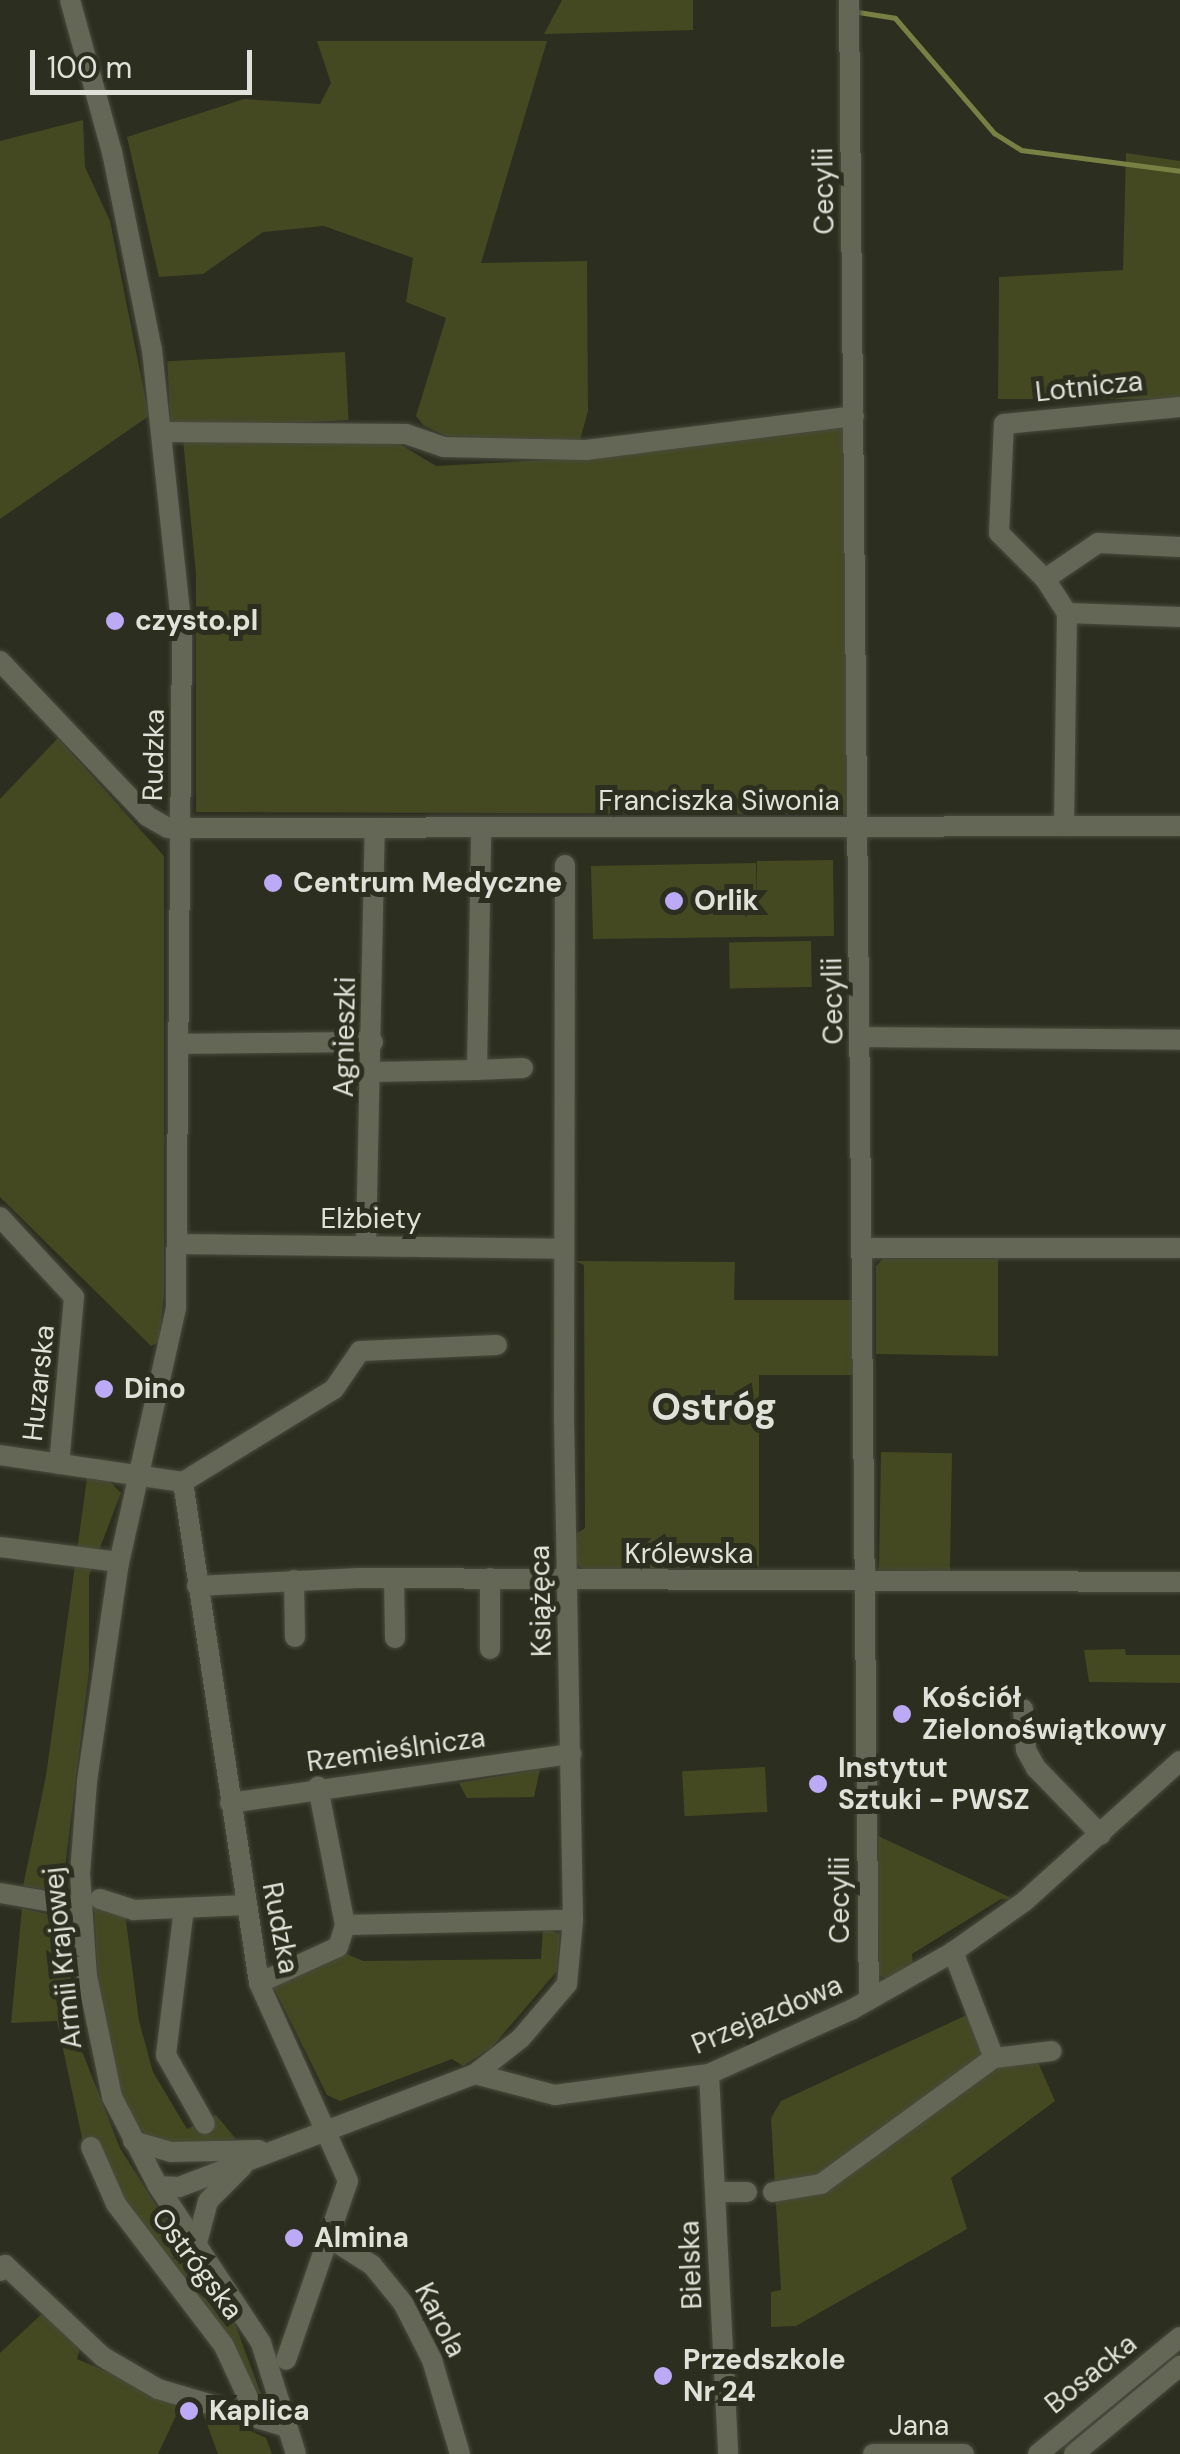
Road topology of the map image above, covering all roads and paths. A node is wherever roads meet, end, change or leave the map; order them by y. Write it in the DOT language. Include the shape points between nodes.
graph roads {
  1 [pos="70,0"];
  2 [pos="849,0"];
  3 [pos="1180,406"];
  4 [pos="854,416"];
  5 [pos="164,432"];
  6 [pos="1180,547"];
  7 [pos="1046,579"];
  8 [pos="1067,614"];
  9 [pos="1180,617"];
  10 [pos="0,661"];
  11 [pos="1064,824"];
  12 [pos="181,826"];
  13 [pos="1180,826"];
  14 [pos="858,828"];
  15 [pos="375,829"];
  16 [pos="481,830"];
  17 [pos="565,865"];
  18 [pos="861,1036"];
  19 [pos="1180,1040"];
  20 [pos="373,1042"];
  21 [pos="179,1044"];
  22 [pos="523,1068"];
  23 [pos="477,1070"];
  24 [pos="372,1072"];
  25 [pos="0,1216"];
  26 [pos="177,1244"];
  27 [pos="366,1245"];
  28 [pos="862,1248"];
  29 [pos="1180,1248"];
  30 [pos="564,1249"];
  31 [pos="497,1346"];
  32 [pos="0,1455"];
  33 [pos="58,1464"];
  34 [pos="140,1473"];
  35 [pos="183,1482"];
  36 [pos="0,1547"];
  37 [pos="119,1562"];
  38 [pos="394,1578"];
  39 [pos="490,1578"];
  40 [pos="294,1580"];
  41 [pos="569,1580"];
  42 [pos="867,1582"];
  43 [pos="1180,1582"];
  44 [pos="198,1586"];
  45 [pos="296,1637"];
  46 [pos="395,1638"];
  47 [pos="490,1649"];
  48 [pos="1023,1709"];
  49 [pos="571,1754"];
  50 [pos="1180,1761"];
  51 [pos="318,1787"];
  52 [pos="230,1803"];
  53 [pos="1101,1834"];
  54 [pos="0,1893"];
  55 [pos="91,1903"];
  56 [pos="246,1904"];
  57 [pos="184,1908"];
  58 [pos="573,1920"];
  59 [pos="345,1925"];
  60 [pos="953,1952"];
  61 [pos="260,1983"];
  62 [pos="870,2000"];
  63 [pos="1052,2051"];
  64 [pos="994,2058"];
  65 [pos="475,2074"];
  66 [pos="709,2074"];
  67 [pos="205,2124"];
  68 [pos="328,2126"];
  69 [pos="132,2141"];
  70 [pos="91,2147"];
  71 [pos="223,2151"];
  72 [pos="258,2155"];
  73 [pos="158,2186"];
  74 [pos="716,2192"];
  75 [pos="746,2192"];
  76 [pos="773,2192"];
  77 [pos="331,2239"];
  78 [pos="196,2243"];
  79 [pos="0,2271"];
  80 [pos="1180,2338"];
  81 [pos="286,2360"];
  82 [pos="1180,2366"];
  83 [pos="256,2415"];
  84 [pos="288,2427"];
  85 [pos="296,2454"];
  86 [pos="460,2454"];
  87 [pos="728,2454"];
  88 [pos="873,2454"];
  89 [pos="964,2454"];
  90 [pos="1038,2454"];
  91 [pos="1074,2454"];
  1 -- 5 [label="street, Rudzka" via="122,197"];
  2 -- 4 [label="street, Cecylii"];
  3 -- 7 [label="street, Lotnicza" via="1004,424 999,533"];
  4 -- 5 [label="street" via="586,450 444,447 406,434"];
  4 -- 14 [label="street, Cecylii"];
  5 -- 12 [label="street, Rudzka" via="182,631"];
  6 -- 7 [label="street" via="1098,543"];
  7 -- 8 [label="street"];
  8 -- 9 [label="street"];
  8 -- 11 [label="street"];
  10 -- 12 [label="street" via="147,816 168,828"];
  11 -- 13 [label="street, Franciszka Siwonia"];
  11 -- 14 [label="street, Franciszka Siwonia"];
  12 -- 15 [label="street, Franciszka Siwonia"];
  12 -- 21 [label="street, Rudzka"];
  14 -- 16 [label="street, Franciszka Siwonia"];
  14 -- 18 [label="street, Cecylii"];
  15 -- 16 [label="street, Franciszka Siwonia"];
  15 -- 20 [label="street, Agnieszki"];
  16 -- 23 [label="street"];
  17 -- 30 [label="street, Książęca"];
  18 -- 19 [label="street"];
  18 -- 28 [label="street, Cecylii"];
  20 -- 21 [label="street"];
  20 -- 24 [label="street, Agnieszki"];
  21 -- 26 [label="street, Rudzka"];
  22 -- 23 [label="street"];
  23 -- 24 [label="street"];
  24 -- 27 [label="street, Agnieszki"];
  25 -- 33 [label="street, Huzarska" via="74,1298"];
  26 -- 27 [label="street, Elżbiety"];
  26 -- 34 [label="street, Rudzka" via="174,1326"];
  27 -- 30 [label="street, Elżbiety"];
  28 -- 29 [label="street"];
  28 -- 42 [label="street, Cecylii"];
  30 -- 41 [label="street, Książęca"];
  31 -- 35 [label="street" via="360,1350 334,1389"];
  32 -- 33 [label="street"];
  33 -- 34 [label="street"];
  34 -- 35 [label="street"];
  34 -- 37 [label="street, Armii Krajowej"];
  35 -- 44 [label="street, Rudzka"];
  36 -- 37 [label="street"];
  37 -- 55 [label="street, Armii Krajowej" via="86,1782"];
  38 -- 39 [label="street, Królewska"];
  38 -- 40 [label="street, Królewska"];
  38 -- 46 [label="street"];
  39 -- 41 [label="street, Królewska"];
  39 -- 47 [label="street"];
  40 -- 44 [label="street, Królewska"];
  40 -- 45 [label="street"];
  41 -- 42 [label="street, Królewska"];
  41 -- 49 [label="street, Książęca"];
  42 -- 43 [label="street, Królewska"];
  42 -- 62 [label="street, Cecylii"];
  44 -- 52 [label="street, Rudzka"];
  48 -- 53 [label="street" via="1031,1759"];
  49 -- 51 [label="street, Rzemieślnicza"];
  49 -- 58 [label="street, Książęca"];
  50 -- 53 [label="street, Przejazdowa"];
  51 -- 52 [label="street, Rzemieślnicza"];
  51 -- 59 [label="street"];
  52 -- 56 [label="street, Rudzka"];
  53 -- 60 [label="street, Przejazdowa" via="1025,1901"];
  54 -- 55 [label="street"];
  55 -- 57 [label="street"];
  55 -- 69 [label="street, Armii Krajowej" via="98,2049"];
  56 -- 57 [label="street"];
  56 -- 61 [label="street, Rudzka"];
  57 -- 67 [label="street" via="166,2055"];
  58 -- 59 [label="street"];
  58 -- 65 [label="street, Książęca" via="567,1984 521,2038"];
  59 -- 61 [label="street" via="338,1947"];
  60 -- 62 [label="street, Przejazdowa"];
  60 -- 64 [label="street"];
  61 -- 68 [label="street, Rudzka"];
  62 -- 66 [label="street, Przejazdowa"];
  63 -- 64 [label="street"];
  64 -- 76 [label="street" via="820,2184"];
  65 -- 66 [label="street, Przejazdowa" via="555,2095"];
  65 -- 68 [label="street, Książęca"];
  66 -- 74 [label="street, Bielska"];
  68 -- 72 [label="street, Książęca"];
  68 -- 77 [label="street, Rudzka" via="348,2180"];
  69 -- 71 [label="street, Książęca" via="171,2152"];
  69 -- 73 [label="street, Armii Krajowej"];
  70 -- 83 [label="street, Ostrógska" via="116,2204 224,2346"];
  71 -- 72 [label="street, Książęca"];
  71 -- 73 [label="street, Książęca" via="176,2166"];
  72 -- 73 [label="street, Książęca" via="179,2187"];
  72 -- 78 [label="street, Książęca" via="208,2202"];
  73 -- 78 [label="street, Armii Krajowej"];
  74 -- 75 [label="street"];
  74 -- 87 [label="street, Bielska"];
  77 -- 81 [label="street, Rudzka"];
  77 -- 86 [label="street, Karola" via="380,2272 403,2304 432,2360"];
  78 -- 84 [label="street, Armii Krajowej" via="261,2343"];
  79 -- 83 [label="street" via="5,2266 103,2356 158,2388"];
  80 -- 90 [label="street, Bosacka"];
  82 -- 91 [label="street, Bosacka"];
  83 -- 84 [label="street"];
  84 -- 85 [label="street, Armii Krajowej"];
  88 -- 89 [label="street, Jana"];
}
